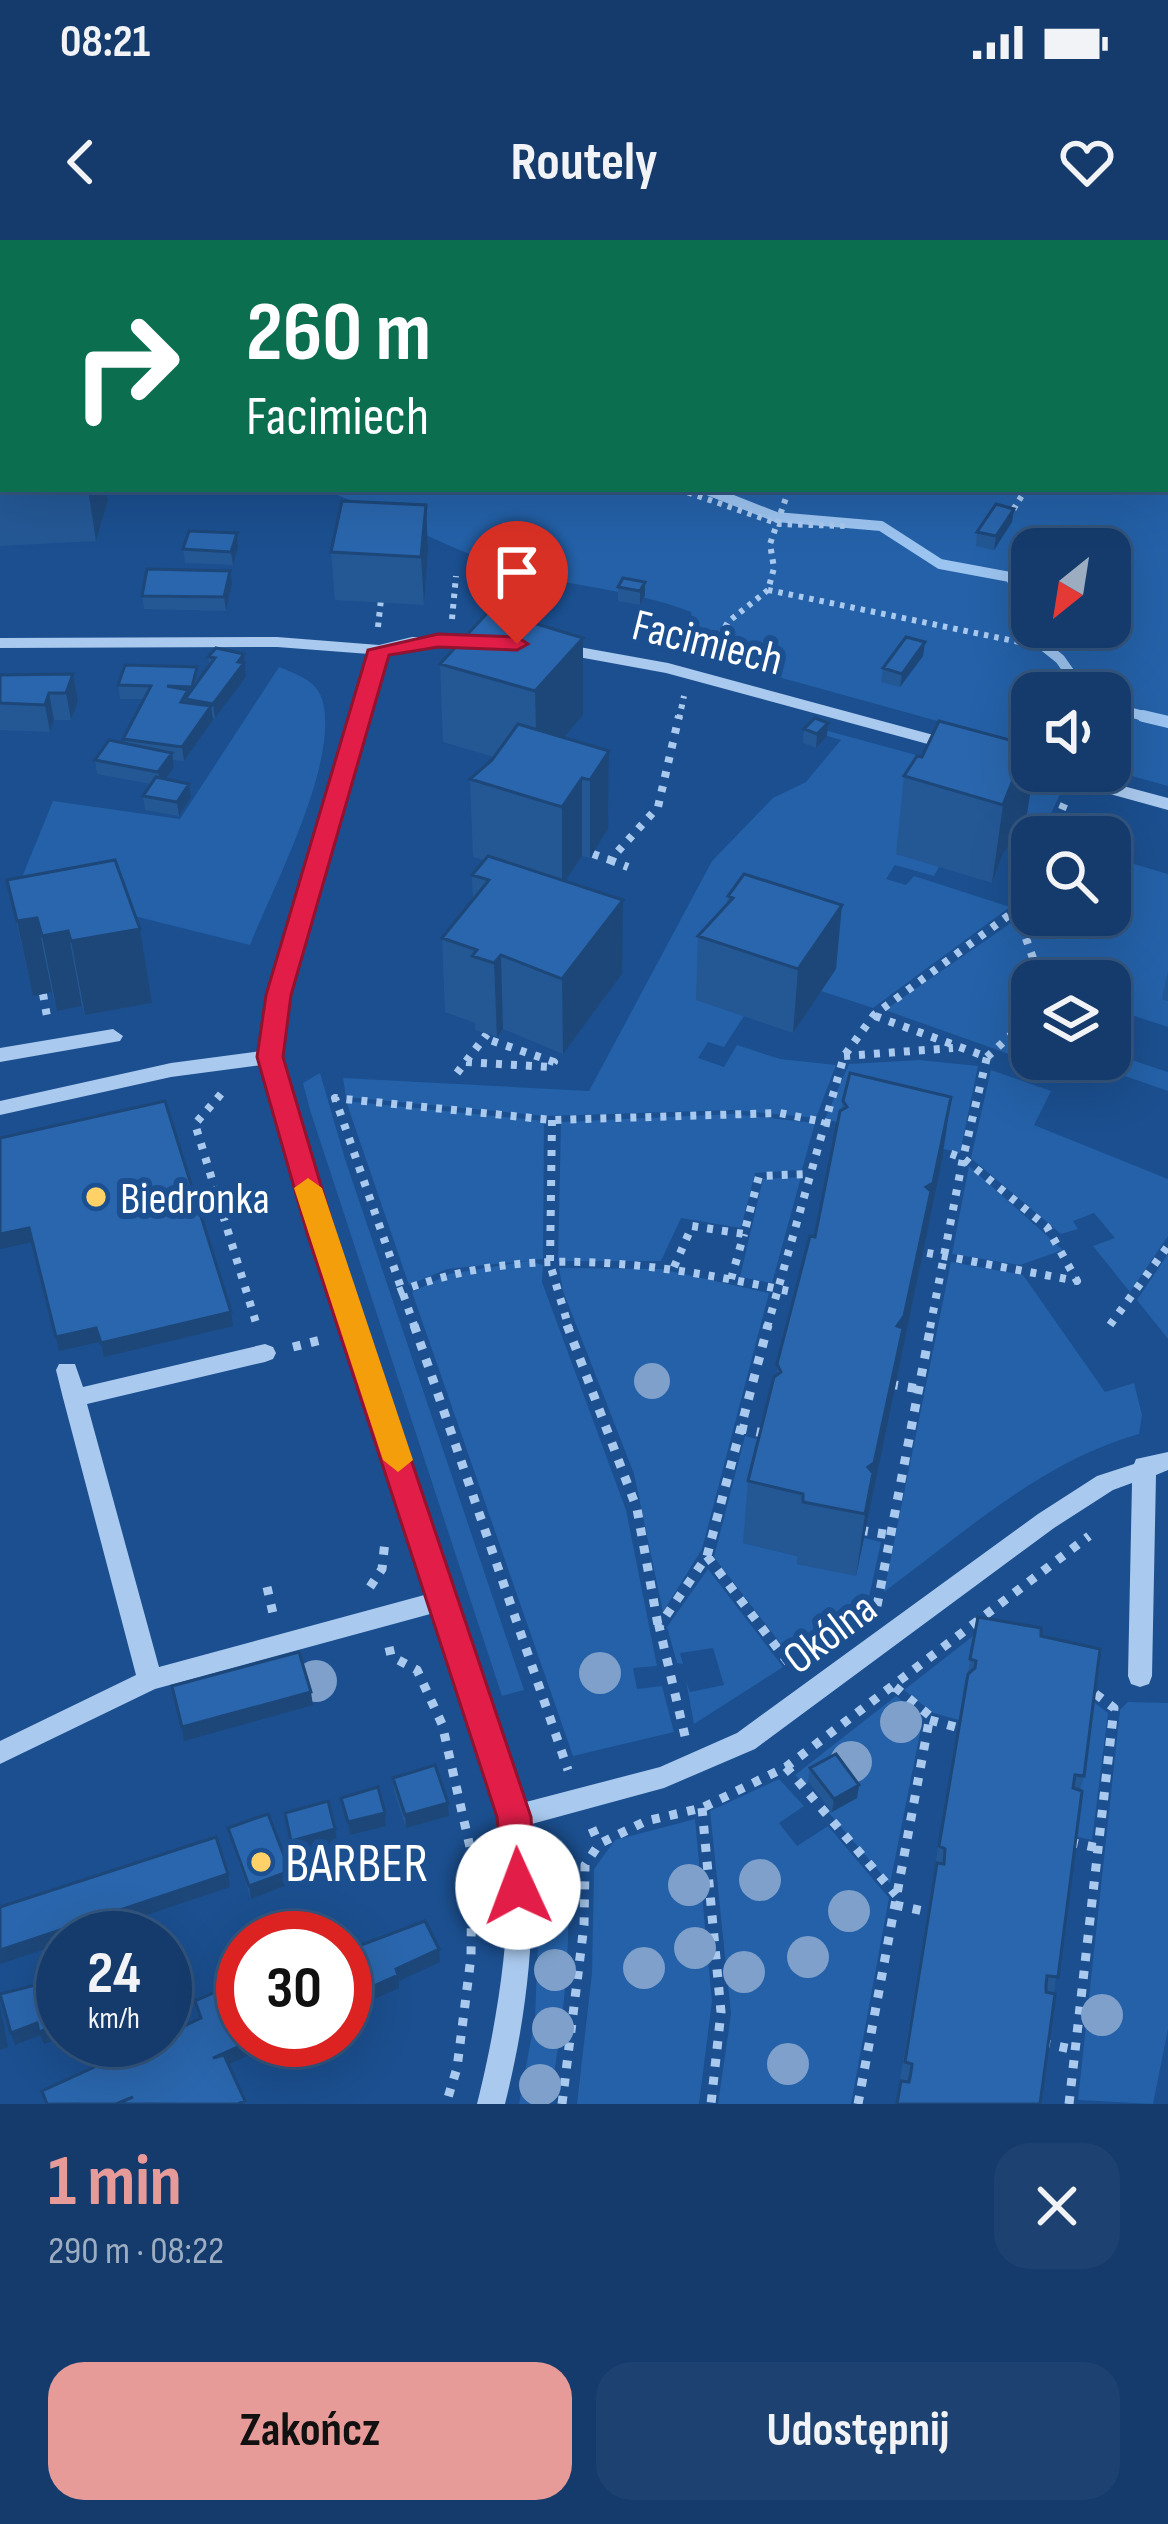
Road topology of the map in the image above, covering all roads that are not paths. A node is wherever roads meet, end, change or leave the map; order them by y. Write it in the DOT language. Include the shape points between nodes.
graph roads {
  1 [pos="0,643"];
  2 [pos="508,643"];
  3 [pos="545,646"];
  4 [pos="379,650"];
  5 [pos="967,749"];
  6 [pos="1124,792"];
  7 [pos="1168,804"];
  8 [pos="113,1036"];
  9 [pos="0,1055"];
  10 [pos="270,1057"];
  11 [pos="0,1108"];
  12 [pos="265,1353"];
  13 [pos="67,1370"];
  14 [pos="74,1398"];
  15 [pos="1156,1463"];
  16 [pos="445,1600"];
  17 [pos="1139,1676"];
  18 [pos="149,1680"];
  19 [pos="0,1753"];
  20 [pos="514,1817"];
  21 [pos="491,2104"];
  1 -- 4 [label="street" via="295,642"];
  2 -- 4 [label="street" via="412,642"];
  3 -- 5 [label="street, Facimiech"];
  4 -- 10 [label="street" via="278,995"];
  6 -- 7 [label="street"];
  8 -- 9 [label="street"];
  10 -- 11 [label="street"];
  10 -- 16 [label="street"];
  12 -- 14 [label="street"];
  13 -- 14 [label="street"];
  14 -- 18 [label="street"];
  15 -- 17 [label="street" via="1143,1512"];
  15 -- 20 [label="street, Okólna" via="1105,1483 1046,1521 764,1730 705,1762"];
  16 -- 18 [label="street"];
  16 -- 20 [label="street"];
  18 -- 19 [label="street"];
  20 -- 21 [label="street" via="516,1954"];
}
